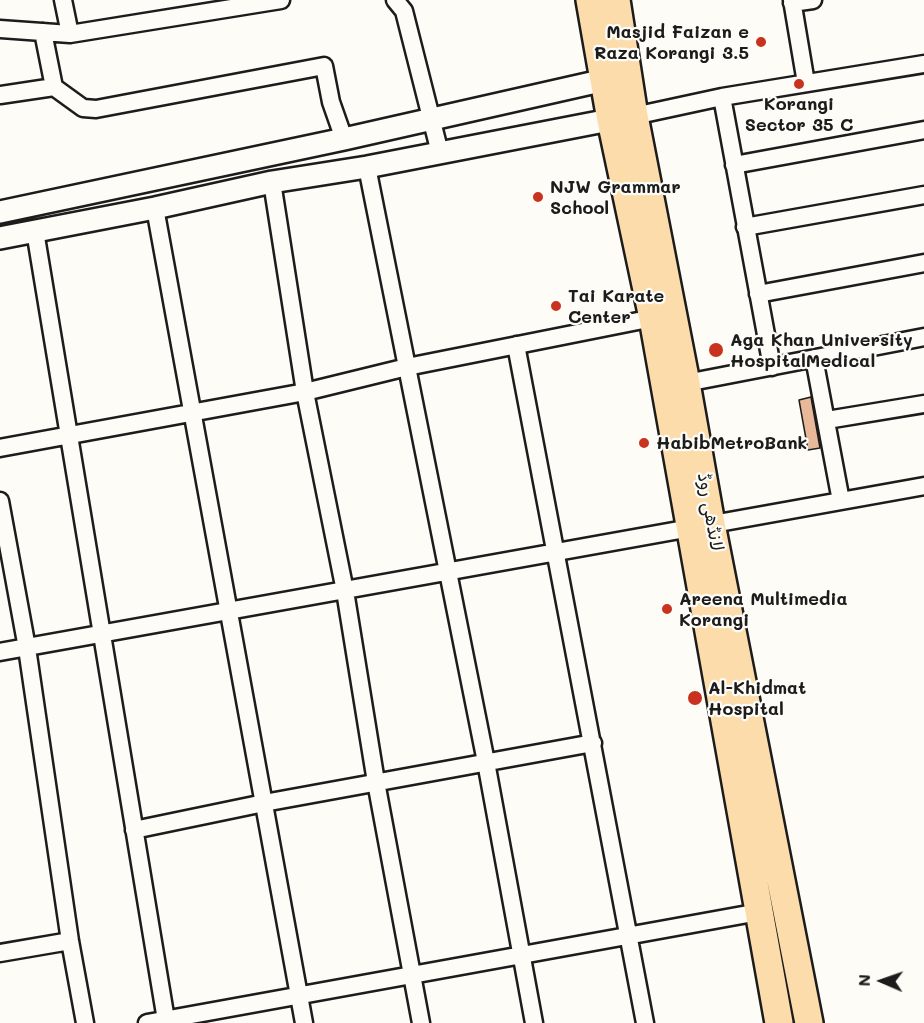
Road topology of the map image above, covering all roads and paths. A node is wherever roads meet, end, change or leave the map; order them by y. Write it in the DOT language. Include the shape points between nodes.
graph roads {
  1 [pos="63,0"];
  2 [pos="281,0"];
  3 [pos="395,0"];
  4 [pos="590,0"];
  5 [pos="616,0"];
  6 [pos="813,0"];
  7 [pos="792,2"];
  8 [pos="0,29"];
  9 [pos="43,32"];
  10 [pos="70,34"];
  11 [pos="924,64"];
  12 [pos="616,78"];
  13 [pos="806,83"];
  14 [pos="54,87"];
  15 [pos="0,95"];
  16 [pos="722,97"];
  17 [pos="432,118"];
  18 [pos="622,118"];
  19 [pos="924,130"];
  20 [pos="344,139"];
  21 [pos="441,153"];
  22 [pos="734,165"];
  23 [pos="367,167"];
  24 [pos="272,182"];
  25 [pos="924,195"];
  26 [pos="155,208"];
  27 [pos="0,212"];
  28 [pos="746,227"];
  29 [pos="35,231"];
  30 [pos="0,238"];
  31 [pos="924,262"];
  32 [pos="758,294"];
  33 [pos="652,318"];
  34 [pos="924,337"];
  35 [pos="516,345"];
  36 [pos="814,358"];
  37 [pos="407,367"];
  38 [pos="772,367"];
  39 [pos="686,383"];
  40 [pos="305,392"];
  41 [pos="924,404"];
  42 [pos="194,413"];
  43 [pos="827,420"];
  44 [pos="68,435"];
  45 [pos="0,448"];
  46 [pos="924,486"];
  47 [pos="0,501"];
  48 [pos="841,501"];
  49 [pos="701,526"];
  50 [pos="554,553"];
  51 [pos="447,572"];
  52 [pos="345,591"];
  53 [pos="229,611"];
  54 [pos="102,634"];
  55 [pos="27,648"];
  56 [pos="0,652"];
  57 [pos="593,743"];
  58 [pos="486,762"];
  59 [pos="376,782"];
  60 [pos="264,803"];
  61 [pos="134,830"];
  62 [pos="759,912"];
  63 [pos="629,936"];
  64 [pos="70,941"];
  65 [pos="0,953"];
  66 [pos="522,955"];
  67 [pos="413,975"];
  68 [pos="300,996"];
  69 [pos="166,1020"];
  70 [pos="85,1023"];
  71 [pos="147,1023"];
  72 [pos="304,1023"];
  73 [pos="422,1023"];
  74 [pos="534,1023"];
  75 [pos="645,1023"];
  76 [pos="779,1023"];
  77 [pos="809,1023"];
  1 -- 10 [label="street"];
  2 -- 10 [label="street"];
  3 -- 17 [label="street" via="404,11"];
  4 -- 12 [label="main road, لانڈھی روڈ"];
  5 -- 12 [label="main road, لانڈھی روڈ"];
  6 -- 7 [label="street"];
  7 -- 13 [label="street"];
  8 -- 9 [label="street"];
  9 -- 10 [label="street"];
  9 -- 14 [label="street"];
  11 -- 13 [label="street"];
  12 -- 17 [label="street"];
  12 -- 18 [label="main road, لانڈھی روڈ"];
  13 -- 16 [label="street"];
  14 -- 15 [label="street"];
  14 -- 20 [label="street" via="83,108 96,109 324,66"];
  16 -- 18 [label="street"];
  16 -- 22 [label="street"];
  17 -- 20 [label="street"];
  17 -- 21 [label="street"];
  18 -- 21 [label="street"];
  18 -- 33 [label="main road, لانڈھی روڈ"];
  18 -- 39 [label="main road, لانڈھی روڈ"];
  19 -- 22 [label="street"];
  20 -- 27 [label="street"];
  21 -- 23 [label="street"];
  22 -- 28 [label="street"];
  23 -- 24 [label="street"];
  23 -- 37 [label="street"];
  24 -- 26 [label="street"];
  24 -- 40 [label="street"];
  25 -- 28 [label="street"];
  26 -- 29 [label="street"];
  26 -- 42 [label="street"];
  28 -- 32 [label="street"];
  29 -- 30 [label="street"];
  29 -- 44 [label="street"];
  31 -- 32 [label="street"];
  32 -- 38 [label="street"];
  33 -- 35 [label="street"];
  33 -- 49 [label="main road, لانڈھی روڈ"];
  34 -- 36 [label="street"];
  35 -- 37 [label="street"];
  35 -- 50 [label="street"];
  36 -- 38 [label="street"];
  36 -- 43 [label="street"];
  37 -- 40 [label="street"];
  37 -- 51 [label="street"];
  38 -- 39 [label="street"];
  39 -- 49 [label="main road, لانڈھی روڈ"];
  40 -- 42 [label="street"];
  40 -- 52 [label="street"];
  41 -- 43 [label="street"];
  42 -- 44 [label="street"];
  42 -- 53 [label="street"];
  43 -- 48 [label="street"];
  44 -- 45 [label="street"];
  44 -- 54 [label="street"];
  46 -- 48 [label="street"];
  47 -- 55 [label="street"];
  48 -- 49 [label="street"];
  49 -- 50 [label="street"];
  49 -- 62 [label="main road, لانڈھی روڈ"];
  49 -- 77 [label="main road, لانڈھی روڈ"];
  50 -- 51 [label="street"];
  50 -- 57 [label="street"];
  51 -- 52 [label="street"];
  51 -- 58 [label="street"];
  52 -- 53 [label="street"];
  52 -- 59 [label="street"];
  53 -- 54 [label="street"];
  53 -- 60 [label="street"];
  54 -- 55 [label="street"];
  54 -- 61 [label="street"];
  55 -- 56 [label="street"];
  55 -- 64 [label="street"];
  57 -- 58 [label="street"];
  57 -- 63 [label="street"];
  58 -- 59 [label="street"];
  58 -- 66 [label="street"];
  59 -- 60 [label="street"];
  59 -- 67 [label="street"];
  60 -- 61 [label="street"];
  60 -- 68 [label="street"];
  61 -- 69 [label="street"];
  62 -- 63 [label="street"];
  62 -- 76 [label="main road, لانڈھی روڈ"];
  63 -- 66 [label="street"];
  63 -- 75 [label="street"];
  64 -- 65 [label="street"];
  64 -- 70 [label="street"];
  66 -- 67 [label="street"];
  66 -- 74 [label="street"];
  67 -- 68 [label="street"];
  67 -- 73 [label="street"];
  68 -- 69 [label="street"];
  68 -- 72 [label="street"];
  69 -- 71 [label="street"];
}
